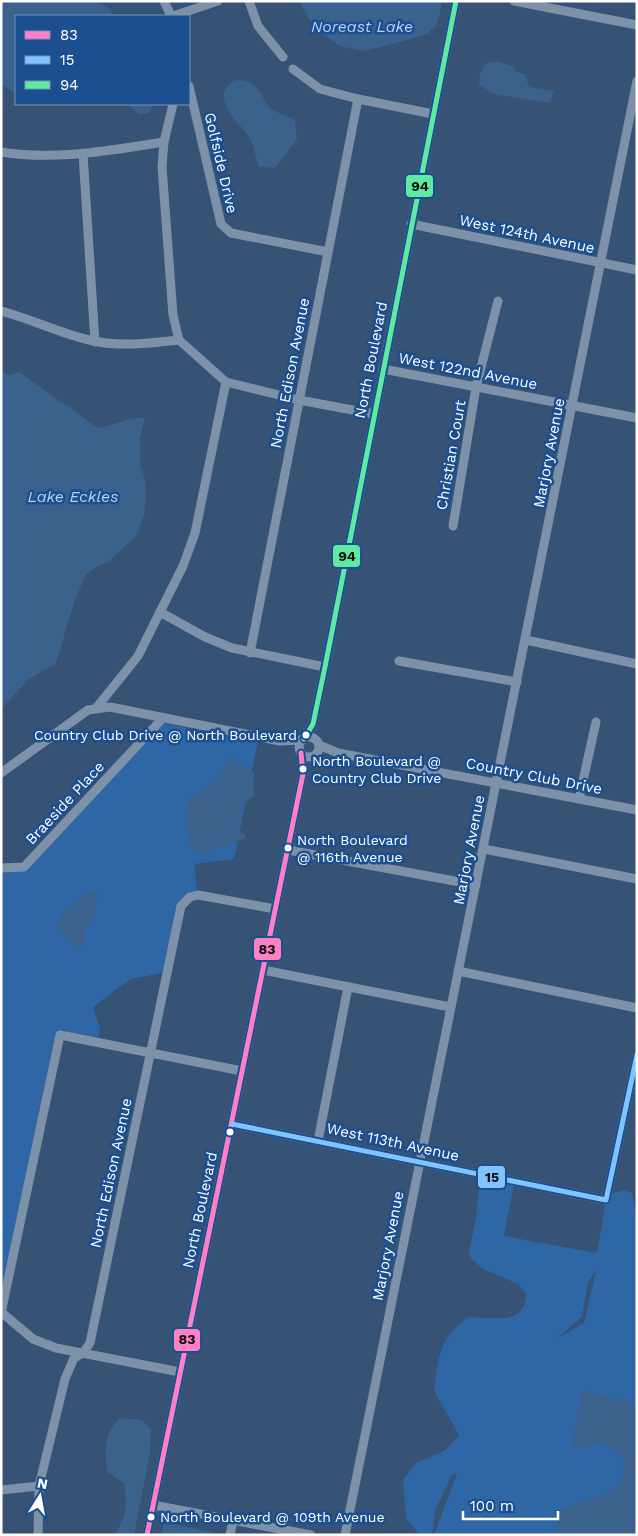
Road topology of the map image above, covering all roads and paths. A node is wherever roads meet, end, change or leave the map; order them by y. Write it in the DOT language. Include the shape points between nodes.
graph roads {
  1 [pos="164,1"];
  2 [pos="218,1"];
  3 [pos="249,1"];
  4 [pos="456,1"];
  5 [pos="514,1"];
  6 [pos="171,15"];
  7 [pos="175,15"];
  8 [pos="637,26"];
  9 [pos="283,58"];
  10 [pos="293,69"];
  11 [pos="637,81"];
  12 [pos="190,90"];
  13 [pos="358,99"];
  14 [pos="173,105"];
  15 [pos="433,114"];
  16 [pos="164,142"];
  17 [pos="1,152"];
  18 [pos="83,154"];
  19 [pos="411,224"];
  20 [pos="328,252"];
  21 [pos="600,263"];
  22 [pos="637,270"];
  23 [pos="498,301"];
  24 [pos="1,311"];
  25 [pos="179,340"];
  26 [pos="95,342"];
  27 [pos="383,368"];
  28 [pos="226,382"];
  29 [pos="476,387"];
  30 [pos="299,400"];
  31 [pos="572,406"];
  32 [pos="374,414"];
  33 [pos="637,418"];
  34 [pos="453,526"];
  35 [pos="160,612"];
  36 [pos="526,640"];
  37 [pos="250,653"];
  38 [pos="399,661"];
  39 [pos="637,664"];
  40 [pos="325,667"];
  41 [pos="517,682"];
  42 [pos="97,707"];
  43 [pos="162,719"];
  44 [pos="596,722"];
  45 [pos="313,724"];
  46 [pos="304,740"];
  47 [pos="280,741"];
  48 [pos="316,749"];
  49 [pos="301,752"];
  50 [pos="1,773"];
  51 [pos="303,774"];
  52 [pos="496,783"];
  53 [pos="579,799"];
  54 [pos="637,810"];
  55 [pos="484,849"];
  56 [pos="288,850"];
  57 [pos="1,868"];
  58 [pos="637,879"];
  59 [pos="476,885"];
  60 [pos="275,909"];
  61 [pos="263,970"];
  62 [pos="458,971"];
  63 [pos="348,987"];
  64 [pos="450,1008"];
  65 [pos="637,1008"];
  66 [pos="150,1053"];
  67 [pos="637,1055"];
  68 [pos="242,1071"];
  69 [pos="232,1124"];
  70 [pos="318,1141"];
  71 [pos="419,1162"];
  72 [pos="1,1312"];
  73 [pos="83,1353"];
  74 [pos="180,1372"];
  75 [pos="39,1486"];
  76 [pos="1,1490"];
  77 [pos="153,1505"];
  78 [pos="233,1520"];
  79 [pos="308,1534"];
  80 [pos="38,1535"];
  81 [pos="147,1535"];
  82 [pos="230,1535"];
  83 [pos="345,1535"];
  1 -- 6 [label="street"];
  2 -- 7 [label="street"];
  3 -- 9 [label="street" via="258,26"];
  4 -- 15 [label="street, North Boulevard"];
  5 -- 8 [label="street"];
  10 -- 13 [label="street" via="320,89"];
  11 -- 21 [label="street, Marjory Avenue"];
  12 -- 20 [label="street, Golfside Drive" via="221,224 231,233"];
  13 -- 15 [label="street"];
  13 -- 20 [label="street, North Edison Avenue"];
  14 -- 16 [label="street"];
  15 -- 19 [label="street, North Boulevard"];
  16 -- 18 [label="street"];
  16 -- 25 [label="street" via="162,167 169,270"];
  17 -- 18 [label="street" via="20,155"];
  18 -- 26 [label="street"];
  19 -- 21 [label="street, West 124th Avenue"];
  19 -- 27 [label="street, North Boulevard"];
  20 -- 30 [label="street, North Edison Avenue"];
  21 -- 22 [label="street, West 124th Avenue"];
  21 -- 31 [label="street, Marjory Avenue"];
  23 -- 29 [label="street, Christian Court"];
  24 -- 26 [label="street"];
  25 -- 26 [label="street" via="142,344"];
  25 -- 28 [label="street"];
  27 -- 29 [label="street, West 122nd Avenue"];
  27 -- 32 [label="street, North Boulevard"];
  28 -- 30 [label="street"];
  28 -- 35 [label="street" via="195,533"];
  29 -- 31 [label="street, West 122nd Avenue"];
  29 -- 34 [label="street, Christian Court"];
  30 -- 32 [label="street"];
  30 -- 37 [label="street, North Edison Avenue"];
  31 -- 33 [label="street, West 122nd Avenue"];
  31 -- 36 [label="street, Marjory Avenue"];
  32 -- 40 [label="street, North Boulevard"];
  35 -- 37 [label="street" via="205,637"];
  35 -- 42 [label="street" via="138,656"];
  36 -- 39 [label="street"];
  36 -- 41 [label="street, Marjory Avenue"];
  37 -- 40 [label="street"];
  38 -- 41 [label="street"];
  40 -- 45 [label="street, North Boulevard"];
  41 -- 52 [label="street, Marjory Avenue"];
  42 -- 43 [label="street"];
  42 -- 50 [label="street" via="88,710"];
  43 -- 47 [label="street"];
  43 -- 57 [label="street, Braeside Place" via="24,867"];
  44 -- 53 [label="street"];
  45 -- 46 [label="street, North Boulevard"];
  45 -- 48 [label="street, North Boulevard"];
  46 -- 47 [label="street"];
  46 -- 48 [label="street" via="310,738"];
  46 -- 49 [label="street, North Boulevard"];
  47 -- 49 [label="street"];
  48 -- 49 [label="street" via="306,756"];
  48 -- 51 [label="street, North Boulevard"];
  48 -- 52 [label="street, Country Club Drive"];
  49 -- 51 [label="street, North Boulevard"];
  51 -- 56 [label="street, North Boulevard"];
  52 -- 53 [label="street, Country Club Drive"];
  52 -- 55 [label="street, Marjory Avenue"];
  53 -- 54 [label="street, Country Club Drive"];
  55 -- 58 [label="street"];
  55 -- 59 [label="street, Marjory Avenue"];
  56 -- 59 [label="street"];
  56 -- 60 [label="street, North Boulevard"];
  59 -- 62 [label="street, Marjory Avenue"];
  60 -- 61 [label="street, North Boulevard"];
  60 -- 66 [label="street, North Edison Avenue" via="198,895 190,897 181,906"];
  61 -- 63 [label="street"];
  61 -- 68 [label="street, North Boulevard"];
  62 -- 64 [label="street, Marjory Avenue"];
  62 -- 65 [label="street"];
  63 -- 64 [label="street"];
  63 -- 70 [label="street"];
  64 -- 71 [label="street, Marjory Avenue"];
  66 -- 68 [label="street"];
  66 -- 72 [label="street" via="60,1036"];
  66 -- 73 [label="street, North Edison Avenue" via="90,1343"];
  67 -- 71 [label="street, West 113th Avenue" via="606,1200"];
  68 -- 69 [label="street, North Boulevard"];
  69 -- 70 [label="street, West 113th Avenue"];
  69 -- 74 [label="street, North Boulevard"];
  70 -- 71 [label="street, West 113th Avenue"];
  71 -- 83 [label="street, Marjory Avenue"];
  72 -- 73 [label="street" via="33,1339"];
  73 -- 74 [label="street"];
  73 -- 75 [label="street, North Edison Avenue" via="74,1358 65,1380"];
  74 -- 77 [label="street, North Boulevard"];
  75 -- 76 [label="street"];
  75 -- 80 [label="street, North Edison Avenue"];
  77 -- 78 [label="street"];
  77 -- 81 [label="street, North Boulevard"];
  78 -- 79 [label="street"];
  78 -- 82 [label="street"];
}
